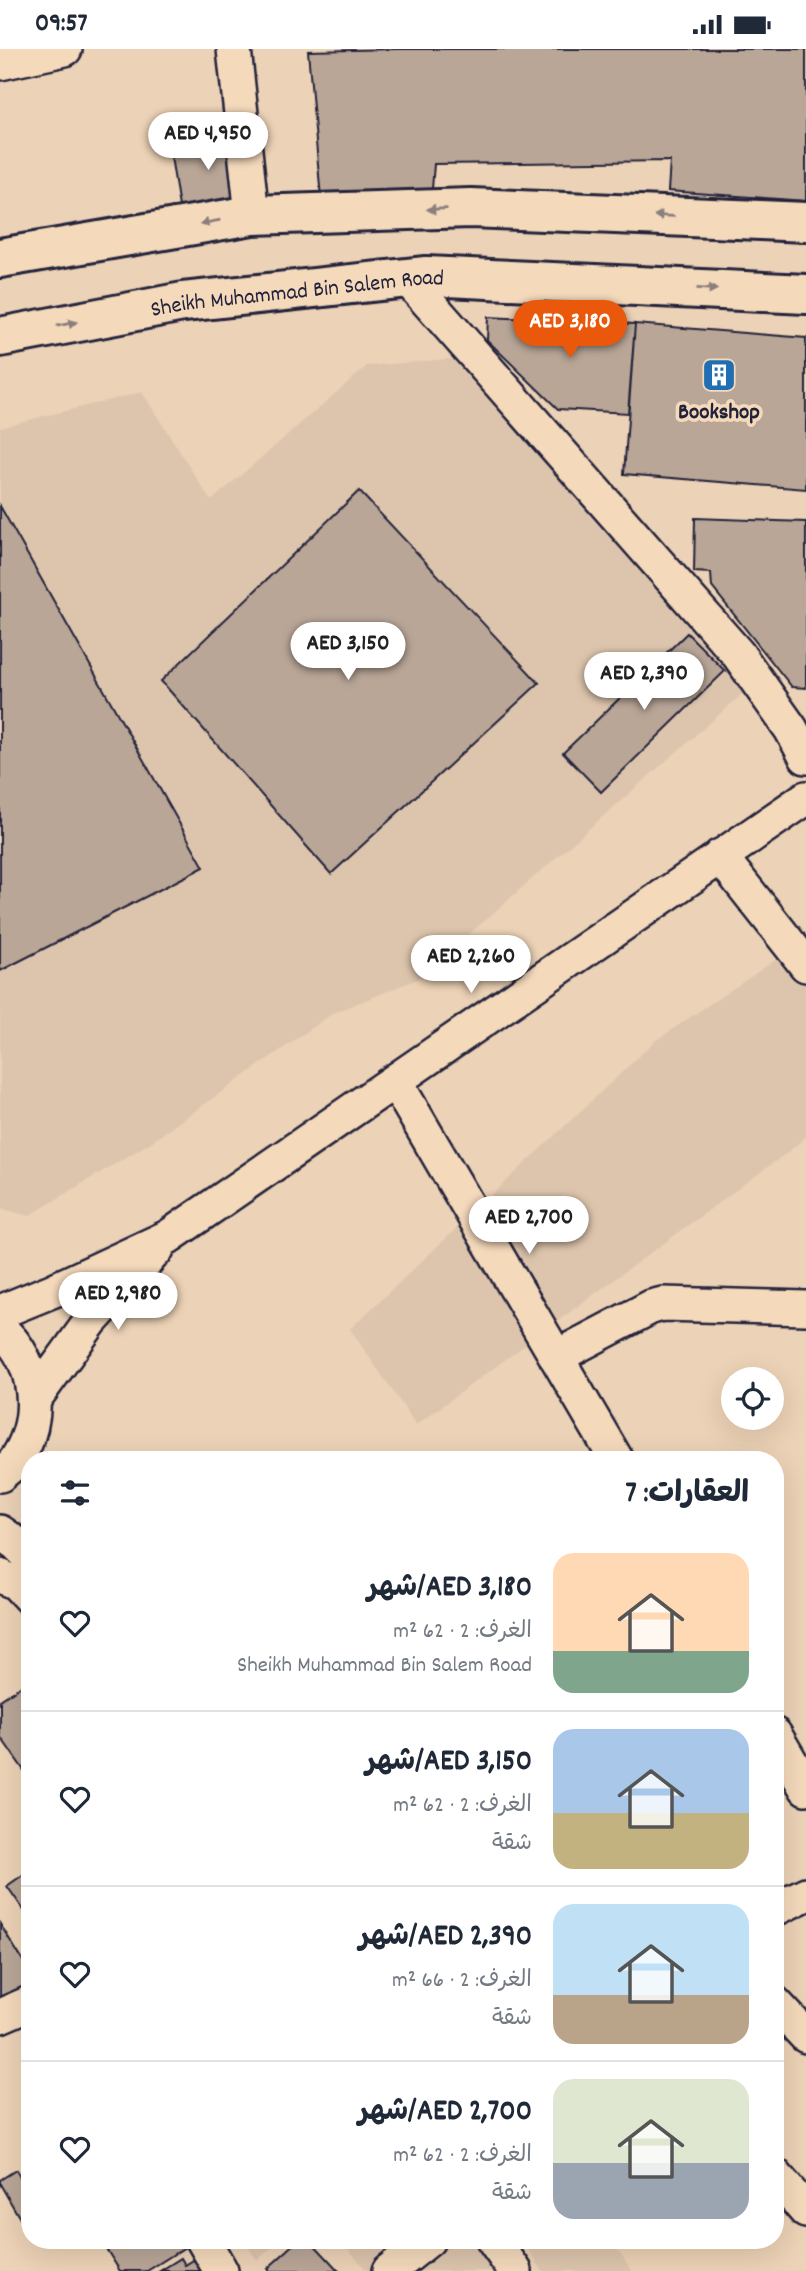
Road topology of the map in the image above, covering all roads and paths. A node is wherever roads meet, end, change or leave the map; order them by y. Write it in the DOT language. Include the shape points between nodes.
graph roads {
  1 [pos="65,49"];
  2 [pos="234,49"];
  3 [pos="0,62"];
  4 [pos="253,215"];
  5 [pos="806,222"];
  6 [pos="0,258"];
  7 [pos="407,278"];
  8 [pos="806,294"];
  9 [pos="0,337"];
  10 [pos="806,757"];
  11 [pos="806,798"];
  12 [pos="720,856"];
  13 [pos="806,965"];
  14 [pos="395,1080"];
  15 [pos="168,1237"];
  16 [pos="806,1308"];
  17 [pos="0,1312"];
  18 [pos="0,1329"];
  19 [pos="556,1357"];
  20 [pos="34,1398"];
  21 [pos="35,1445"];
  22 [pos="611,1451"];
  23 [pos="21,1456"];
  24 [pos="0,1475"];
  25 [pos="0,1532"];
  26 [pos="21,1548"];
  27 [pos="0,1576"];
  28 [pos="21,1588"];
  29 [pos="784,1750"];
  30 [pos="806,1787"];
  31 [pos="806,1894"];
  32 [pos="784,1905"];
  33 [pos="21,2007"];
  34 [pos="784,2013"];
  35 [pos="0,2016"];
  36 [pos="806,2036"];
  37 [pos="784,2185"];
  38 [pos="806,2211"];
  39 [pos="208,2249"];
  40 [pos="417,2249"];
  41 [pos="499,2249"];
  42 [pos="221,2271"];
  43 [pos="389,2271"];
  44 [pos="515,2271"];
  1 -- 3 [label="street"];
  2 -- 4 [label="street"];
  5 -- 4 [label="main road, one-way" via="471,208"];
  4 -- 6 [label="main road, one-way"];
  7 -- 8 [label="main road, Sheikh Muhammad Bin Salem Road, one-way"];
  9 -- 7 [label="main road, Sheikh Muhammad Bin Salem Road, one-way" via="183,302"];
  7 -- 10 [label="street" via="738,654"];
  11 -- 12 [label="street"];
  12 -- 13 [label="street"];
  12 -- 14 [label="street"];
  14 -- 15 [label="street"];
  14 -- 19 [label="street"];
  15 -- 17 [label="street"];
  15 -- 20 [label="street" via="91,1321"];
  16 -- 19 [label="street" via="663,1304"];
  18 -- 20 [label="street" via="28,1366"];
  19 -- 22 [label="street"];
  20 -- 21 [label="street"];
  23 -- 24 [label="street"];
  25 -- 26 [label="street"];
  27 -- 28 [label="street"];
  29 -- 30 [label="street"];
  31 -- 32 [label="street"];
  33 -- 35 [label="street"];
  34 -- 36 [label="street"];
  37 -- 38 [label="street"];
  39 -- 42 [label="street"];
  40 -- 43 [label="street"];
  41 -- 44 [label="street"];
}
